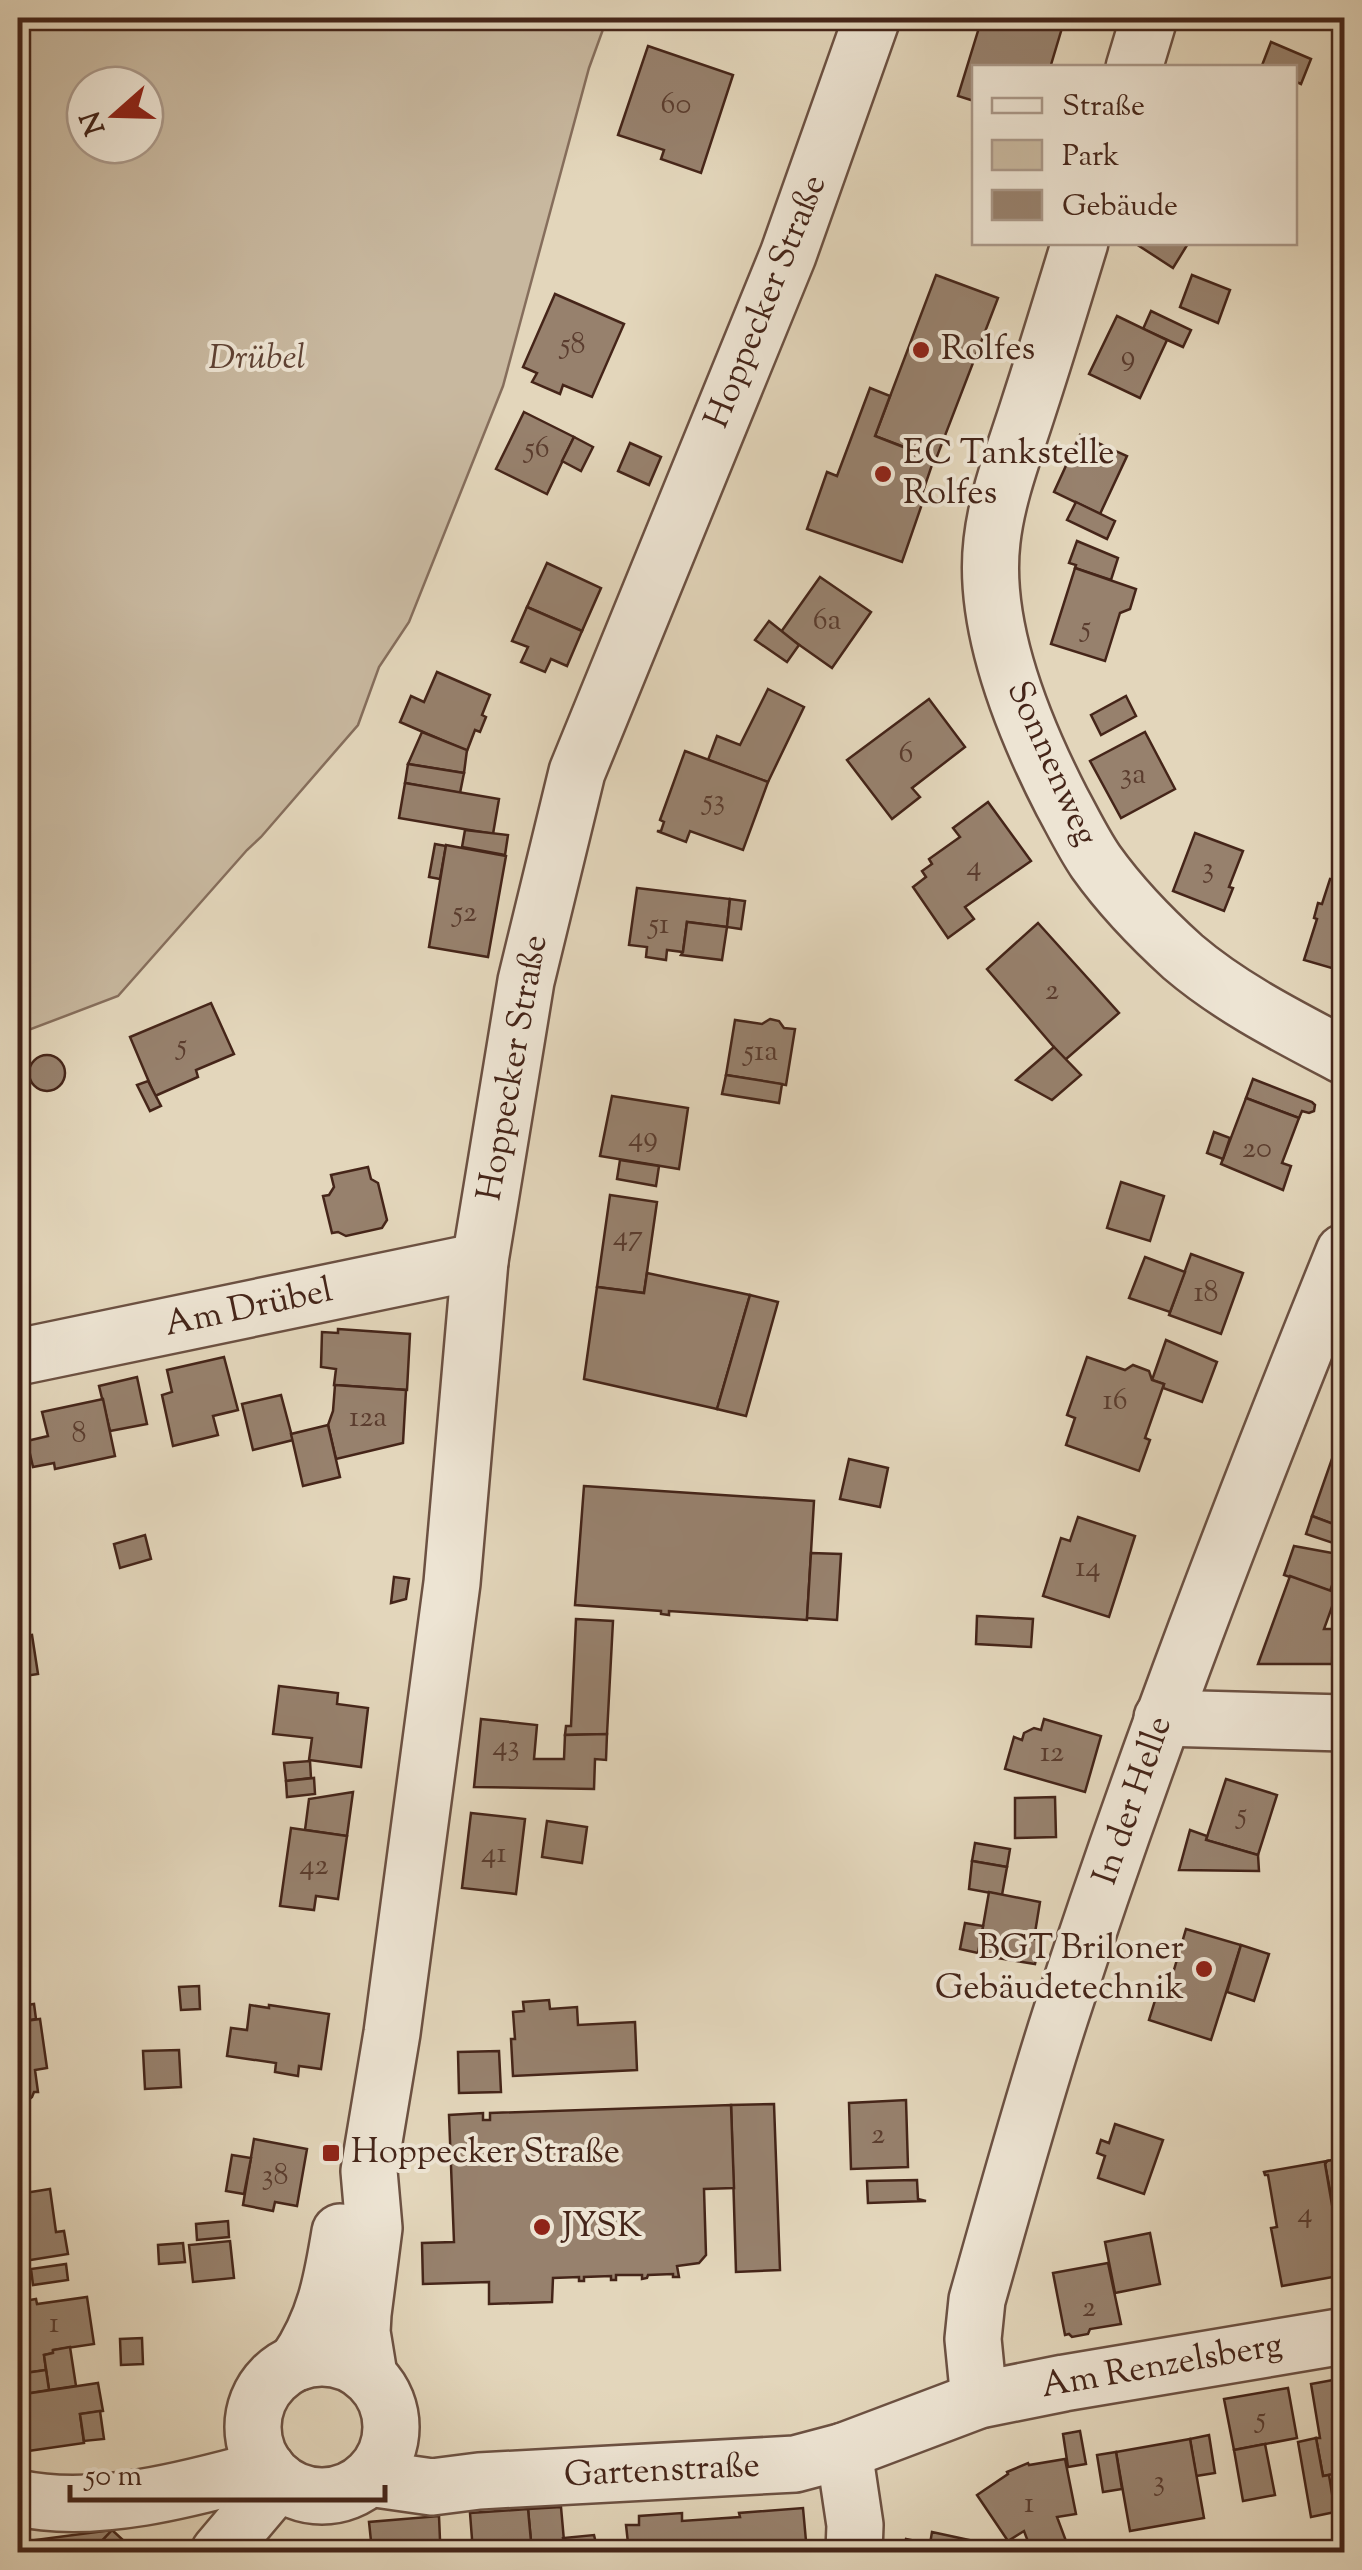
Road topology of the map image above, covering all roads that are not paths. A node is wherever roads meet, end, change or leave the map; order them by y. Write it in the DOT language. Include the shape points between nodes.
graph roads {
  1 [pos="872,18"];
  2 [pos="1149,18"];
  3 [pos="1135,65"];
  4 [pos="1079,245"];
  5 [pos="1344,1056"];
  6 [pos="1344,1252"];
  7 [pos="480,1261"];
  8 [pos="18,1358"];
  9 [pos="1162,1718"];
  10 [pos="1344,1723"];
  11 [pos="369,2171"];
  12 [pos="1344,2336"];
  13 [pos="296,2363"];
  14 [pos="368,2375"];
  15 [pos="979,2400"];
  16 [pos="844,2452"];
  17 [pos="380,2456"];
  18 [pos="266,2457"];
  19 [pos="18,2494"];
  20 [pos="159,2494"];
  21 [pos="201,2552"];
  22 [pos="219,2552"];
  23 [pos="854,2552"];
  1 -- 7 [label="street, Hoppecker Straße" via="788,255 577,772 526,981"];
  2 -- 3 [label="street"];
  4 -- 5 [label="street, Sonnenweg" via="992,542 991,580 1018,705 1079,835 1135,910 1210,978"];
  6 -- 9 [label="street, In der Helle"];
  7 -- 8 [label="street, Am Drübel"];
  7 -- 11 [label="street, Hoppecker Straße" via="452,1583"];
  9 -- 10 [label="street"];
  9 -- 15 [label="street, In der Helle" via="1059,2019 977,2300"];
  11 -- 13 [label="street, Hoppecker Straße" via="342,2223 321,2319"];
  11 -- 14 [label="street, Hoppecker Straße" via="374,2228 362,2314"];
  12 -- 15 [label="street, Am Renzelsberg"];
  13 -- 14 [label="street" via="334,2359"];
  13 -- 18 [label="street" via="266,2386 258,2404"];
  14 -- 17 [label="street" via="390,2414"];
  15 -- 16 [label="street"];
  16 -- 17 [label="street, Gartenstraße" via="795,2464 478,2481 444,2467"];
  16 -- 23 [label="street"];
  17 -- 18 [label="street" via="353,2489 315,2496 296,2490"];
  18 -- 19 [label="street" via="192,2452 63,2477"];
  18 -- 20 [label="street" via="208,2484"];
  18 -- 22 [label="street"];
  19 -- 20 [label="street" via="67,2504"];
  20 -- 21 [label="street" via="192,2512"];
}
